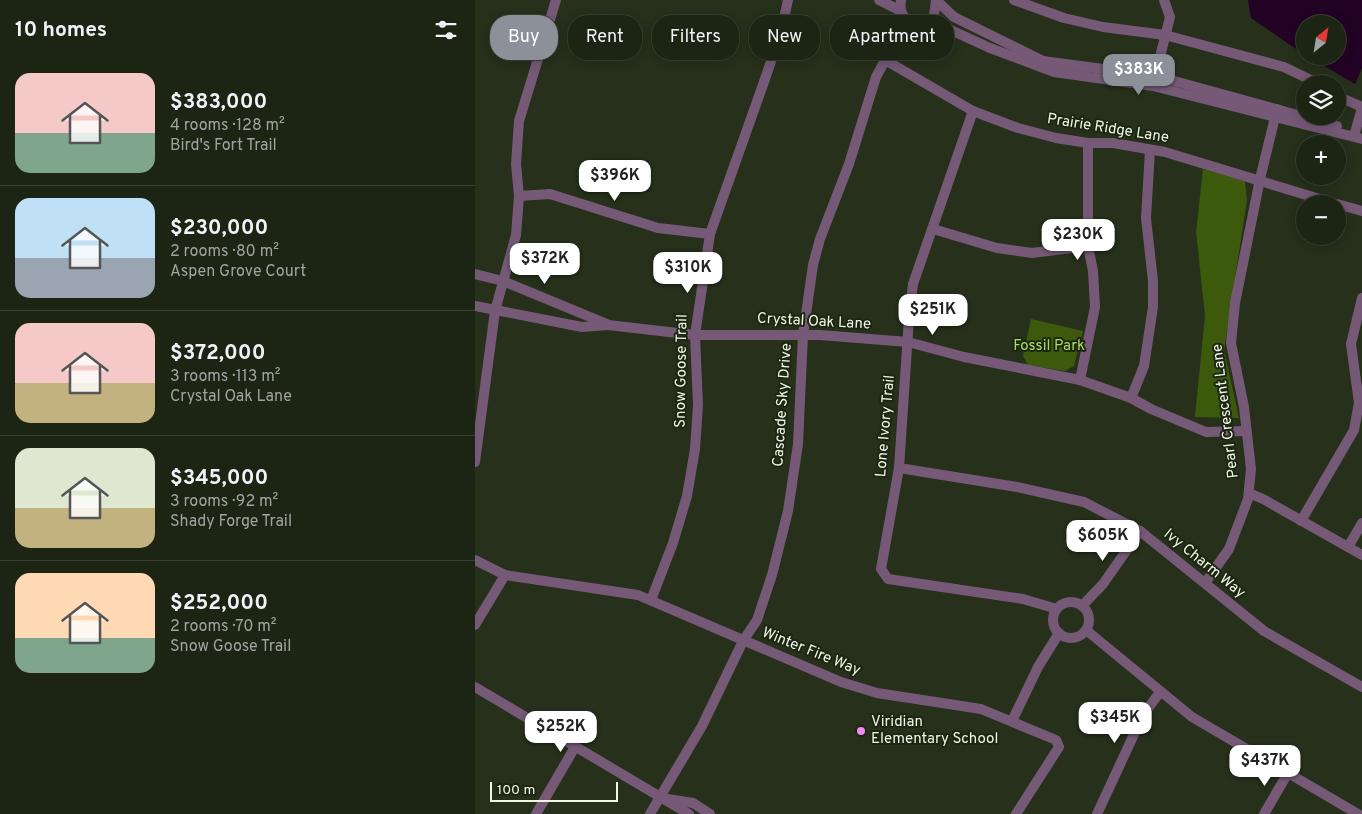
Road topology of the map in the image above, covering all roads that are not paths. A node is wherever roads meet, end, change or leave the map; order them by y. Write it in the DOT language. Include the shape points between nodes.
graph roads {
  1 [pos="556,0"];
  2 [pos="788,0"];
  3 [pos="879,0"];
  4 [pos="936,0"];
  5 [pos="1015,0"];
  6 [pos="1164,0"];
  7 [pos="1041,5"];
  8 [pos="901,8"];
  9 [pos="934,15"];
  10 [pos="954,32"];
  11 [pos="1165,35"];
  12 [pos="885,60"];
  13 [pos="1042,64"];
  14 [pos="1300,75"];
  15 [pos="1154,81"];
  16 [pos="1346,100"];
  17 [pos="1362,108"];
  18 [pos="973,111"];
  19 [pos="1276,114"];
  20 [pos="1359,135"];
  21 [pos="1088,143"];
  22 [pos="1150,150"];
  23 [pos="1260,179"];
  24 [pos="1309,195"];
  25 [pos="519,196"];
  26 [pos="1346,207"];
  27 [pos="1362,211"];
  28 [pos="933,229"];
  29 [pos="711,234"];
  30 [pos="1088,246"];
  31 [pos="475,274"];
  32 [pos="503,281"];
  33 [pos="1362,298"];
  34 [pos="475,306"];
  35 [pos="495,311"];
  36 [pos="607,325"];
  37 [pos="695,335"];
  38 [pos="803,335"];
  39 [pos="909,342"];
  40 [pos="1080,380"];
  41 [pos="1131,398"];
  42 [pos="1245,430"];
  43 [pos="1358,432"];
  44 [pos="475,462"];
  45 [pos="899,468"];
  46 [pos="1249,493"];
  47 [pos="1301,520"];
  48 [pos="1362,523"];
  49 [pos="1140,531"];
  50 [pos="1348,547"];
  51 [pos="1362,555"];
  52 [pos="475,560"];
  53 [pos="505,575"];
  54 [pos="1205,583"];
  55 [pos="651,600"];
  56 [pos="1081,606"];
  57 [pos="1057,609"];
  58 [pos="475,625"];
  59 [pos="1086,630"];
  60 [pos="1059,633"];
  61 [pos="743,641"];
  62 [pos="475,687"];
  63 [pos="1362,687"];
  64 [pos="1160,692"];
  65 [pos="1012,721"];
  66 [pos="575,747"];
  67 [pos="1287,773"];
  68 [pos="660,797"];
  69 [pos="536,814"];
  70 [pos="650,814"];
  71 [pos="679,814"];
  72 [pos="689,814"];
  73 [pos="710,814"];
  74 [pos="1016,814"];
  75 [pos="1097,814"];
  76 [pos="1264,814"];
  77 [pos="1358,814"];
  1 -- 25 [label="street" via="519,121 516,164"];
  2 -- 29 [label="street, Snow Goose Trail" via="781,32"];
  3 -- 8 [label="street"];
  4 -- 9 [label="street"];
  4 -- 13 [label="street" via="955,17"];
  5 -- 7 [label="street"];
  6 -- 11 [label="street" via="1170,17"];
  7 -- 11 [label="street" via="1103,27"];
  10 -- 13 [label="street"];
  11 -- 14 [label="street" via="1284,67"];
  11 -- 15 [label="street"];
  12 -- 18 [label="street, Prairie Ridge Lane"];
  12 -- 38 [label="street, Cascade Sky Drive" via="869,92 849,164 819,239"];
  13 -- 15 [label="street" via="1082,77"];
  15 -- 19 [label="street"];
  16 -- 17 [label="street"];
  17 -- 20 [label="street"];
  18 -- 21 [label="street, Prairie Ridge Lane" via="1018,128"];
  18 -- 28 [label="street, Lone Ivory Trail"];
  19 -- 20 [label="street"];
  19 -- 23 [label="street, Pearl Crescent Lane"];
  21 -- 22 [label="street, Prairie Ridge Lane" via="1113,143"];
  21 -- 30 [label="street"];
  22 -- 23 [label="street, Prairie Ridge Lane"];
  22 -- 41 [label="street" via="1146,218 1153,306 1145,366"];
  23 -- 24 [label="street, Prairie Ridge Lane"];
  23 -- 42 [label="street, Pearl Crescent Lane" via="1235,303 1231,344 1244,407"];
  25 -- 29 [label="street" via="550,194 658,228"];
  25 -- 32 [label="street" via="516,234"];
  26 -- 27 [label="street, Prairie Ridge Lane"];
  28 -- 30 [label="street" via="990,247 1032,252"];
  28 -- 39 [label="street, Lone Ivory Trail" via="913,284"];
  29 -- 37 [label="street, Snow Goose Trail"];
  30 -- 40 [label="street" via="1095,307"];
  31 -- 32 [label="street, Crystal Oak Lane"];
  32 -- 35 [label="street"];
  32 -- 36 [label="street, Crystal Oak Lane"];
  33 -- 43 [label="street" via="1351,344 1359,403"];
  34 -- 35 [label="street, Crystal Oak Lane"];
  35 -- 36 [label="street, Crystal Oak Lane" via="582,327"];
  35 -- 44 [label="street"];
  36 -- 37 [label="street, Crystal Oak Lane"];
  37 -- 38 [label="street, Crystal Oak Lane"];
  37 -- 55 [label="street, Snow Goose Trail" via="698,405 695,449 687,496"];
  38 -- 39 [label="street, Crystal Oak Lane"];
  38 -- 61 [label="street, Cascade Sky Drive" via="799,444 788,511 757,620"];
  39 -- 40 [label="street, Crystal Oak Lane" via="964,357"];
  39 -- 45 [label="street, Lone Ivory Trail"];
  40 -- 41 [label="street, Crystal Oak Lane"];
  41 -- 42 [label="street, Crystal Oak Lane" via="1206,432"];
  42 -- 46 [label="street, Pearl Crescent Lane" via="1251,469"];
  43 -- 47 [label="street"];
  45 -- 49 [label="street, Ivy Charm Way" via="1017,487 1084,502"];
  45 -- 57 [label="street, Lone Ivory Trail" via="881,568 888,578 1023,599"];
  46 -- 47 [label="street"];
  46 -- 54 [label="street, Pearl Crescent Lane" via="1229,549"];
  47 -- 50 [label="street"];
  48 -- 50 [label="street"];
  49 -- 54 [label="street, Ivy Charm Way"];
  49 -- 56 [label="street" via="1103,584"];
  50 -- 51 [label="street"];
  52 -- 53 [label="street, Winter Fire Way"];
  53 -- 55 [label="street, Winter Fire Way" via="639,595"];
  53 -- 58 [label="street"];
  54 -- 63 [label="street, Ivy Charm Way" via="1264,631"];
  55 -- 61 [label="street, Winter Fire Way"];
  56 -- 57 [label="street" via="1066,603"];
  56 -- 59 [label="street" via="1089,617"];
  57 -- 60 [label="street" via="1053,622"];
  59 -- 60 [label="street" via="1070,638"];
  59 -- 64 [label="street"];
  60 -- 65 [label="street" via="1038,667"];
  61 -- 65 [label="street, Winter Fire Way" via="841,682 877,693 981,709"];
  61 -- 68 [label="street, Cascade Sky Drive" via="702,726"];
  62 -- 66 [label="street"];
  64 -- 67 [label="street" via="1192,717"];
  64 -- 75 [label="street" via="1143,715"];
  65 -- 74 [label="street, Winter Fire Way" via="1056,740 1059,747"];
  66 -- 68 [label="street"];
  66 -- 69 [label="street"];
  67 -- 76 [label="street"];
  67 -- 77 [label="street"];
  68 -- 70 [label="street, Cascade Sky Drive"];
  68 -- 71 [label="street"];
  68 -- 72 [label="street"];
  68 -- 73 [label="street" via="693,803"];
}
